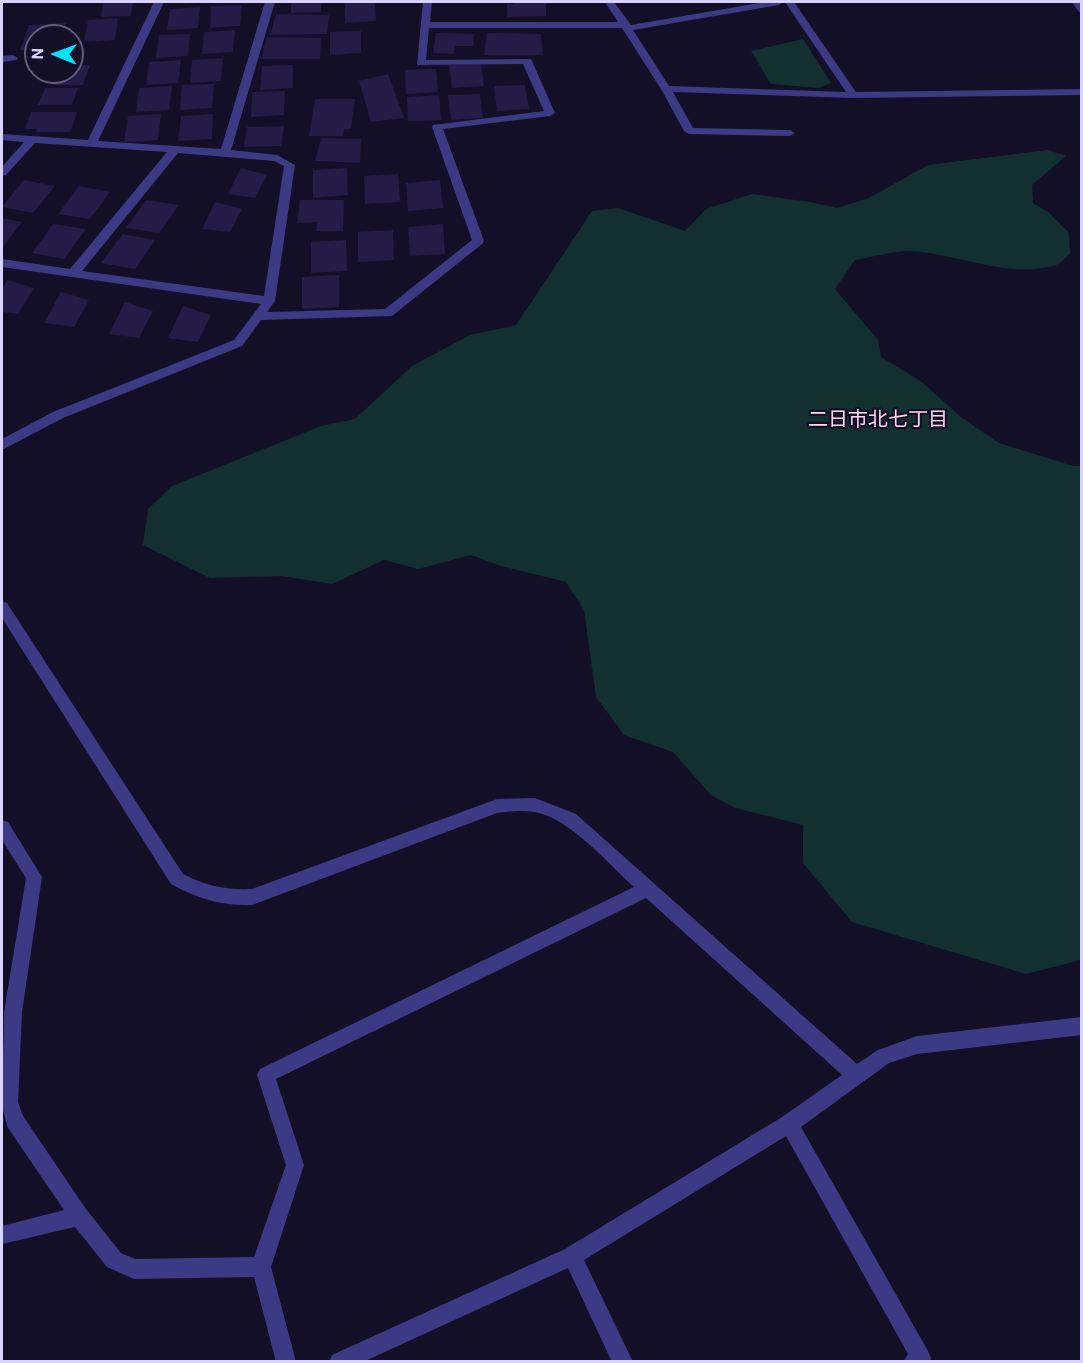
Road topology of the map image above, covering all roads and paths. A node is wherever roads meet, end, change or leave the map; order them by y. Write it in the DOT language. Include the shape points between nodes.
graph roads {
  1 [pos="159,2"];
  2 [pos="270,2"];
  3 [pos="427,2"];
  4 [pos="610,2"];
  5 [pos="779,2"];
  6 [pos="790,2"];
  7 [pos="1076,2"];
  8 [pos="1082,10"];
  9 [pos="425,25"];
  10 [pos="627,27"];
  11 [pos="13,58"];
  12 [pos="2,59"];
  13 [pos="666,89"];
  14 [pos="1082,92"];
  15 [pos="853,95"];
  16 [pos="790,133"];
  17 [pos="2,136"];
  18 [pos="32,140"];
  19 [pos="91,144"];
  20 [pos="175,150"];
  21 [pos="225,153"];
  22 [pos="2,173"];
  23 [pos="2,263"];
  24 [pos="74,272"];
  25 [pos="268,302"];
  26 [pos="258,316"];
  27 [pos="2,445"];
  28 [pos="2,607"];
  29 [pos="2,827"];
  30 [pos="649,888"];
  31 [pos="7,1013"];
  32 [pos="1082,1026"];
  33 [pos="856,1074"];
  34 [pos="789,1124"];
  35 [pos="79,1216"];
  36 [pos="2,1235"];
  37 [pos="572,1256"];
  38 [pos="261,1268"];
  39 [pos="286,1362"];
  40 [pos="339,1362"];
  41 [pos="623,1362"];
  42 [pos="913,1362"];
  1 -- 19 [label="street"];
  2 -- 21 [label="street"];
  3 -- 9 [label="street"];
  4 -- 10 [label="street"];
  5 -- 10 [label="street"];
  6 -- 15 [label="street"];
  7 -- 8 [label="street"];
  9 -- 10 [label="street"];
  9 -- 26 [label="street" via="420,63 527,61 550,113 437,127 477,241 388,313"];
  10 -- 13 [label="street"];
  11 -- 12 [label="street"];
  13 -- 15 [label="street"];
  13 -- 16 [label="street" via="689,131"];
  14 -- 15 [label="street"];
  17 -- 18 [label="street"];
  18 -- 19 [label="street"];
  18 -- 22 [label="street"];
  19 -- 20 [label="street"];
  20 -- 21 [label="street"];
  20 -- 24 [label="street"];
  21 -- 25 [label="street" via="277,158 290,165"];
  23 -- 24 [label="street"];
  24 -- 25 [label="street"];
  25 -- 26 [label="street"];
  26 -- 27 [label="street" via="238,343 58,416"];
  28 -- 30 [label="street" via="177,879 201,893 224,899 252,897 497,806 523,802 570,819"];
  29 -- 31 [label="street" via="34,877"];
  30 -- 33 [label="street"];
  30 -- 38 [label="street" via="266,1075 295,1166"];
  31 -- 35 [label="street" via="9,1102 15,1121"];
  32 -- 33 [label="street" via="917,1045 884,1056"];
  33 -- 34 [label="street"];
  34 -- 37 [label="street"];
  34 -- 42 [label="street" via="921,1358"];
  35 -- 36 [label="street"];
  35 -- 38 [label="street" via="114,1260 134,1269"];
  37 -- 40 [label="street"];
  37 -- 41 [label="street"];
  38 -- 39 [label="street"];
}
